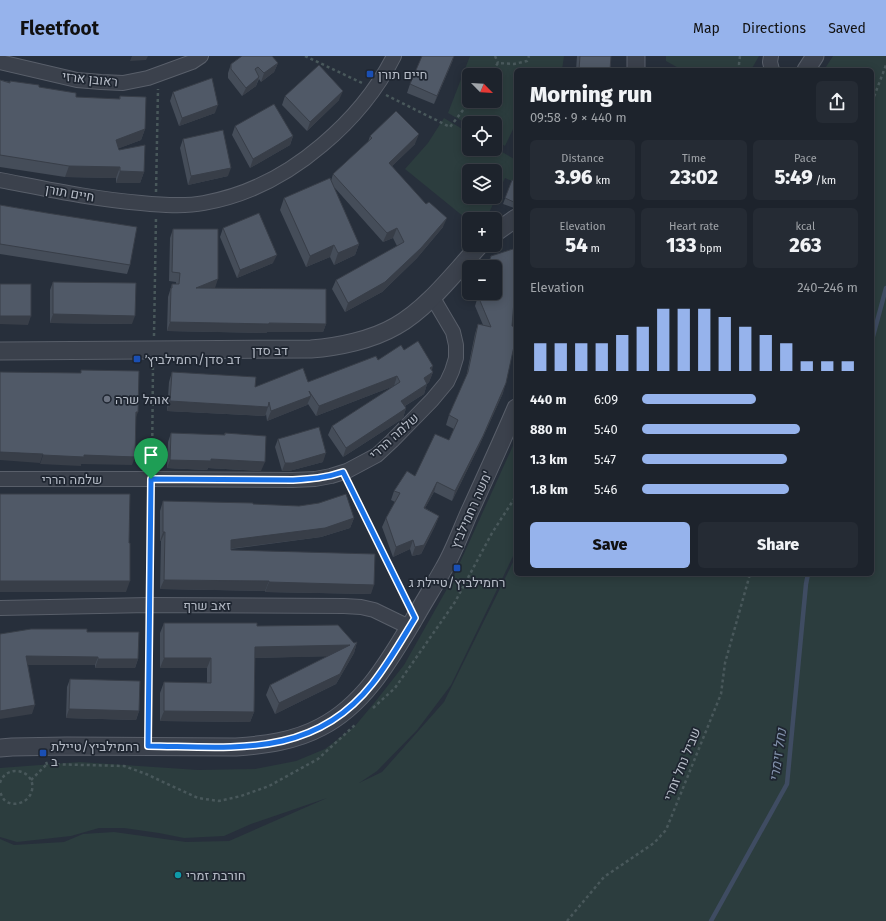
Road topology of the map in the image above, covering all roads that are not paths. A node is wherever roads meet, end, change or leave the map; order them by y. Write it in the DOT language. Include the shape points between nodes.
graph roads {
  1 [pos="201,56"];
  2 [pos="394,56"];
  3 [pos="636,56"];
  4 [pos="771,56"];
  5 [pos="815,56"];
  6 [pos="0,62"];
  7 [pos="636,68"];
  8 [pos="772,68"];
  9 [pos="807,68"];
  10 [pos="0,180"];
  11 [pos="514,219"];
  12 [pos="502,227"];
  13 [pos="474,252"];
  14 [pos="433,298"];
  15 [pos="0,351"];
  16 [pos="514,413"];
  17 [pos="0,479"];
  18 [pos="0,608"];
  19 [pos="412,622"];
  20 [pos="0,748"];
  1 -- 6 [label="street, ראובן ארזי" via="192,62 148,78 123,83 77,80"];
  2 -- 10 [label="street, חיים תורן" via="379,84 364,104 313,153 279,176 246,191 203,203 156,205 84,196"];
  3 -- 7 [label="street"];
  4 -- 8 [label="street"];
  5 -- 9 [label="street"];
  11 -- 12 [label="street"];
  13 -- 14 [label="street, דב סדן"];
  14 -- 15 [label="street, דב סדן" via="396,326 374,336 331,348"];
  14 -- 17 [label="street, שלמה הררי" via="453,332 456,345 456,358 447,382 377,455 343,472 314,479 293,480"];
  16 -- 19 [label="street, משה רחמילביץ'" via="445,567"];
  18 -- 19 [label="street, זאב שרף" via="149,605 344,606 374,610"];
  19 -- 20 [label="street, משה רחמילביץ'" via="390,659 357,700 340,715 299,737 258,746 236,747"];
}
